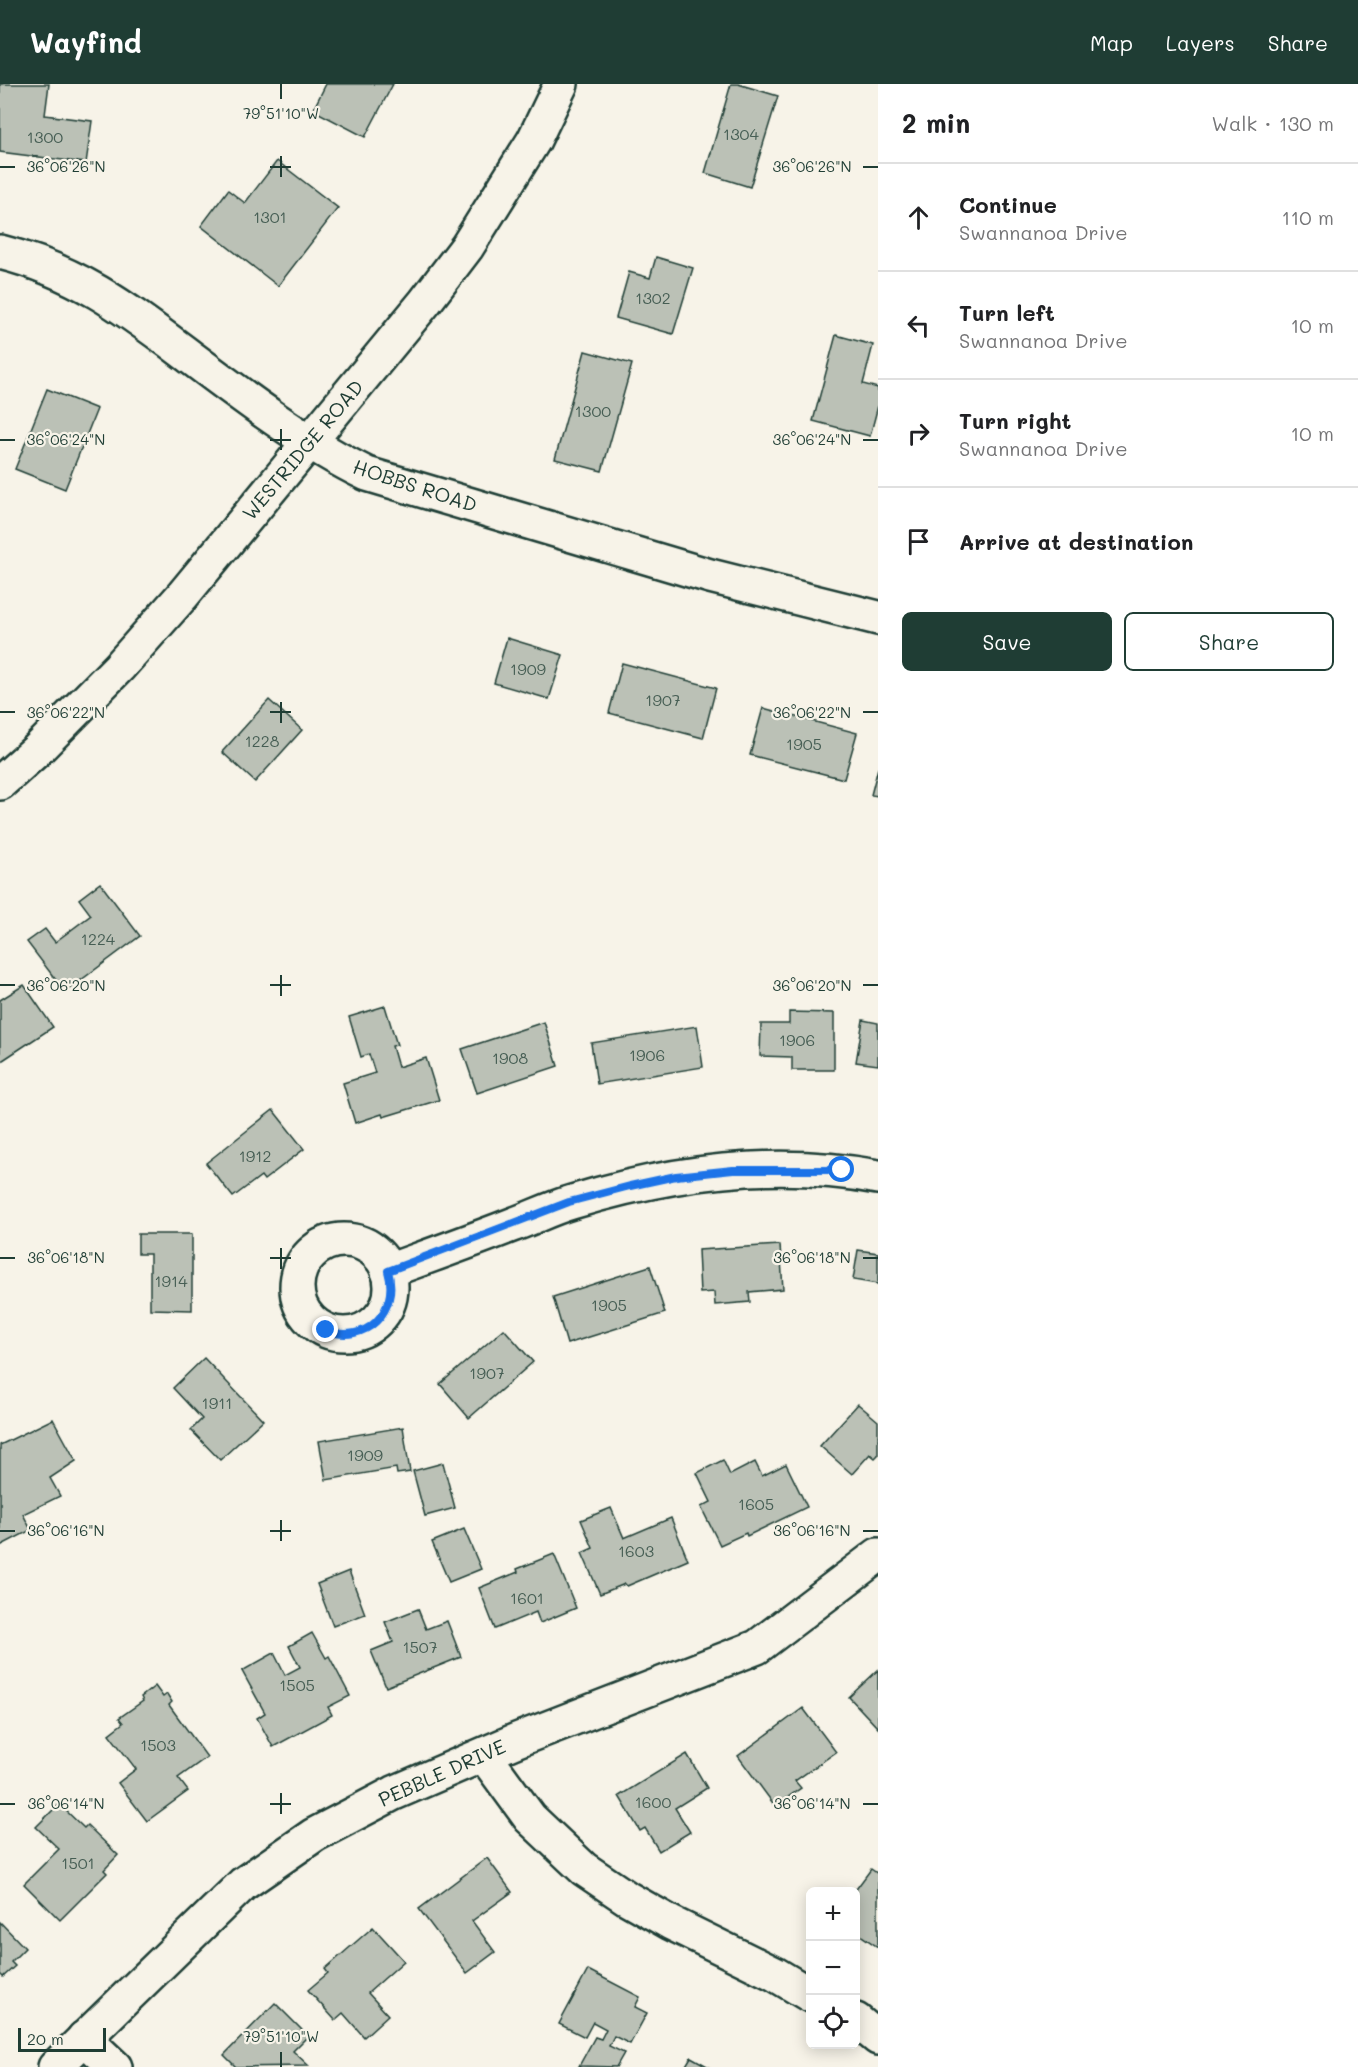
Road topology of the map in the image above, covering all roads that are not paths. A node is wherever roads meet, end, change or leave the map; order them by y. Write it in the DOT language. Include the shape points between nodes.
graph roads {
  1 [pos="561,84"];
  2 [pos="0,252"];
  3 [pos="310,440"];
  4 [pos="878,618"];
  5 [pos="0,783"];
  6 [pos="878,1177"];
  7 [pos="388,1271"];
  8 [pos="878,1555"];
  9 [pos="484,1755"];
  10 [pos="806,1993"];
  11 [pos="860,2024"];
  12 [pos="84,2038"];
  13 [pos="878,2038"];
  14 [pos="55,2067"];
  15 [pos="115,2067"];
  1 -- 3 [label="street, WESTRIDGE ROAD" via="534,140 467,247"];
  2 -- 3 [label="street, HOBBS ROAD" via="83,282 122,305 249,401"];
  3 -- 4 [label="street, HOBBS ROAD" via="367,474 699,573"];
  3 -- 5 [label="street, WESTRIDGE ROAD" via="120,667"];
  6 -- 7 [label="street" via="842,1170 792,1169 676,1176 569,1202"];
  8 -- 9 [label="street, PEBBLE DRIVE" via="757,1647"];
  9 -- 10 [label="street" via="530,1818 584,1869 671,1923"];
  9 -- 12 [label="street, PEBBLE DRIVE" via="394,1793 314,1835 243,1884"];
  11 -- 13 [label="street"];
  12 -- 14 [label="street, PEBBLE DRIVE"];
  12 -- 15 [label="street"];
}
